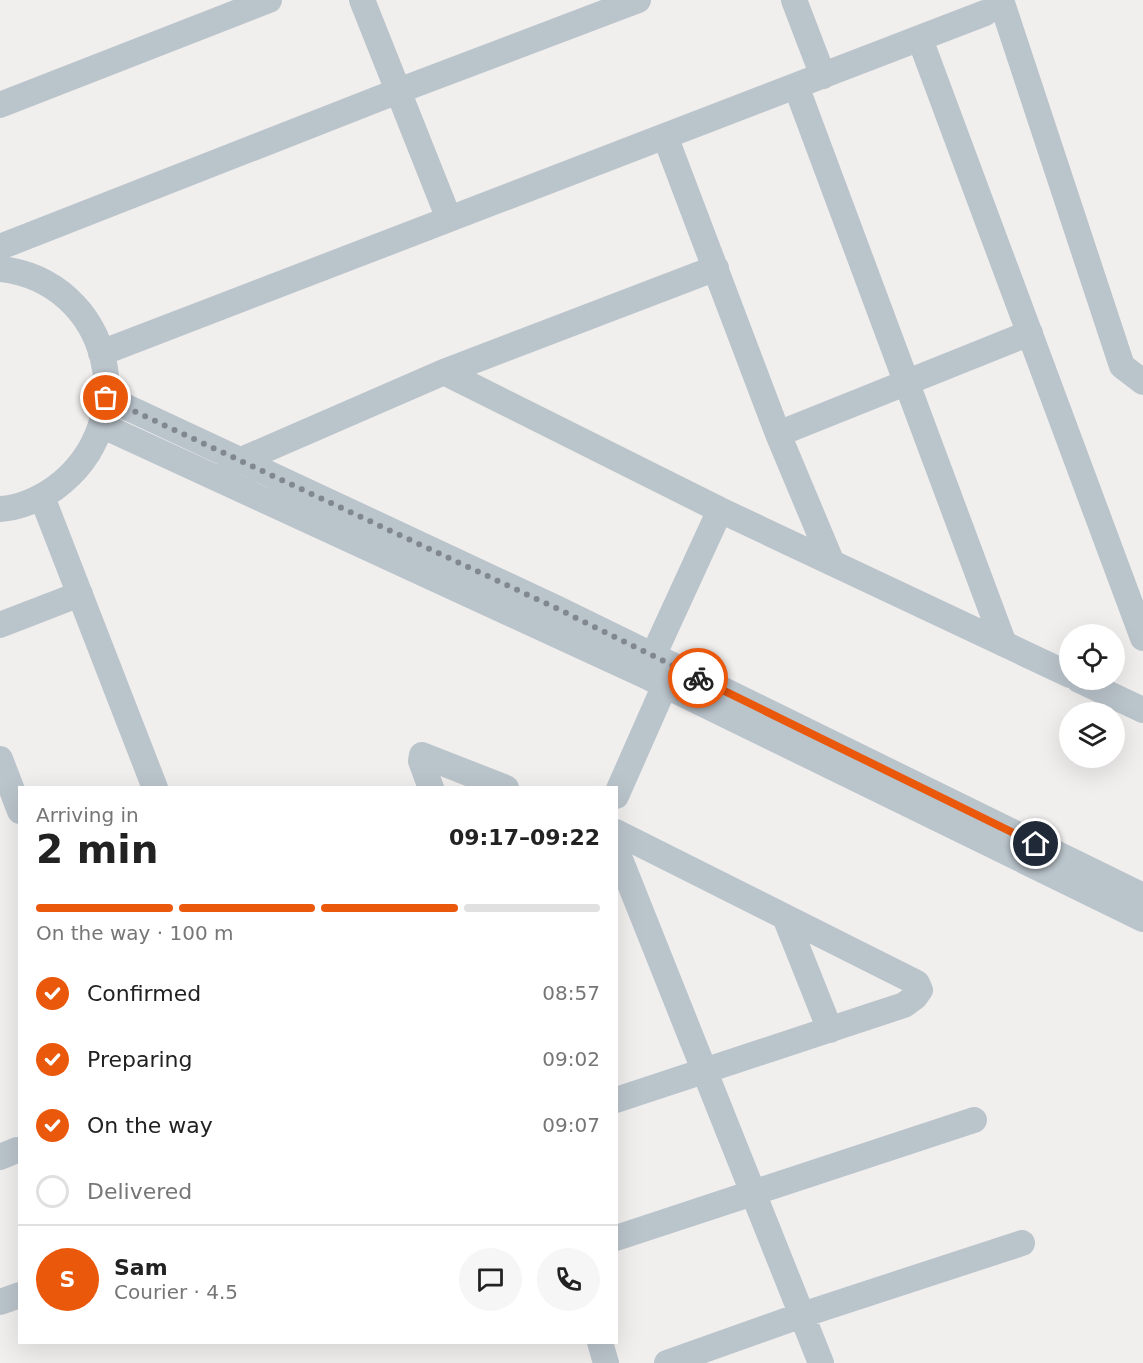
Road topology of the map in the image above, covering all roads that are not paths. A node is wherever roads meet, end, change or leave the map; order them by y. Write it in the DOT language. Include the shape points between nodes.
graph roads {
  1 [pos="270,0"];
  2 [pos="362,0"];
  3 [pos="638,0"];
  4 [pos="794,0"];
  5 [pos="993,7"];
  6 [pos="226,8"];
  7 [pos="920,39"];
  8 [pos="824,76"];
  9 [pos="796,86"];
  10 [pos="398,91"];
  11 [pos="0,105"];
  12 [pos="665,136"];
  13 [pos="449,219"];
  14 [pos="0,247"];
  15 [pos="716,268"];
  16 [pos="0,269"];
  17 [pos="1030,333"];
  18 [pos="101,353"];
  19 [pos="444,372"];
  20 [pos="1143,382"];
  21 [pos="907,383"];
  22 [pos="106,398"];
  23 [pos="101,425"];
  24 [pos="778,434"];
  25 [pos="239,460"];
  26 [pos="211,476"];
  27 [pos="42,497"];
  28 [pos="0,509"];
  29 [pos="720,510"];
  30 [pos="832,563"];
  31 [pos="80,594"];
  32 [pos="0,625"];
  33 [pos="1143,638"];
  34 [pos="1004,645"];
  35 [pos="1059,670"];
  36 [pos="655,673"];
  37 [pos="1100,690"];
  38 [pos="1143,710"];
  39 [pos="0,759"];
  40 [pos="154,786"];
  41 [pos="430,786"];
  42 [pos="501,786"];
  43 [pos="618,790"];
  44 [pos="18,806"];
  45 [pos="618,833"];
  46 [pos="618,854"];
  47 [pos="1143,896"];
  48 [pos="785,917"];
  49 [pos="1143,919"];
  50 [pos="830,1030"];
  51 [pos="705,1071"];
  52 [pos="618,1099"];
  53 [pos="974,1120"];
  54 [pos="754,1194"];
  55 [pos="618,1237"];
  56 [pos="1022,1243"];
  57 [pos="18,1296"];
  58 [pos="0,1302"];
  59 [pos="802,1315"];
  60 [pos="601,1344"];
  61 [pos="606,1363"];
  62 [pos="667,1363"];
  63 [pos="821,1363"];
  1 -- 6 [label="street"];
  2 -- 10 [label="street"];
  3 -- 10 [label="street"];
  4 -- 8 [label="street"];
  5 -- 7 [label="street"];
  5 -- 20 [label="street" via="1122,366"];
  6 -- 11 [label="street"];
  7 -- 8 [label="street"];
  7 -- 17 [label="street"];
  8 -- 9 [label="street"];
  9 -- 12 [label="street"];
  9 -- 21 [label="street"];
  10 -- 13 [label="street"];
  10 -- 14 [label="street"];
  12 -- 13 [label="street"];
  12 -- 15 [label="street"];
  13 -- 18 [label="street"];
  15 -- 19 [label="street"];
  15 -- 24 [label="street"];
  16 -- 18 [label="street" via="17,271 51,286 78,309"];
  17 -- 21 [label="street"];
  17 -- 33 [label="street"];
  18 -- 22 [label="street" via="107,376"];
  19 -- 25 [label="street"];
  19 -- 29 [label="street"];
  21 -- 24 [label="street"];
  21 -- 34 [label="street"];
  22 -- 23 [label="street"];
  22 -- 25 [label="street"];
  23 -- 26 [label="street"];
  23 -- 27 [label="street" via="93,446 72,476"];
  24 -- 30 [label="street"];
  25 -- 26 [label="street"];
  25 -- 36 [label="street" via="556,608"];
  26 -- 36 [label="street"];
  27 -- 28 [label="street"];
  27 -- 31 [label="street"];
  29 -- 30 [label="street"];
  29 -- 36 [label="street"];
  30 -- 34 [label="street"];
  31 -- 32 [label="street"];
  31 -- 40 [label="street"];
  34 -- 35 [label="street"];
  36 -- 43 [label="street"];
  36 -- 47 [label="street"];
  36 -- 49 [label="street"];
  37 -- 38 [label="street"];
  39 -- 44 [label="street"];
  41 -- 42 [label="street" via="422,755"];
  45 -- 48 [label="street"];
  46 -- 51 [label="street"];
  48 -- 50 [label="street"];
  48 -- 50 [label="street" via="916,983 920,990 904,1005"];
  50 -- 51 [label="street"];
  51 -- 52 [label="street"];
  51 -- 54 [label="street"];
  53 -- 54 [label="street"];
  54 -- 55 [label="street"];
  54 -- 59 [label="street"];
  56 -- 59 [label="street"];
  57 -- 58 [label="street"];
  59 -- 62 [label="street"];
  59 -- 63 [label="street"];
  60 -- 61 [label="street"];
}
